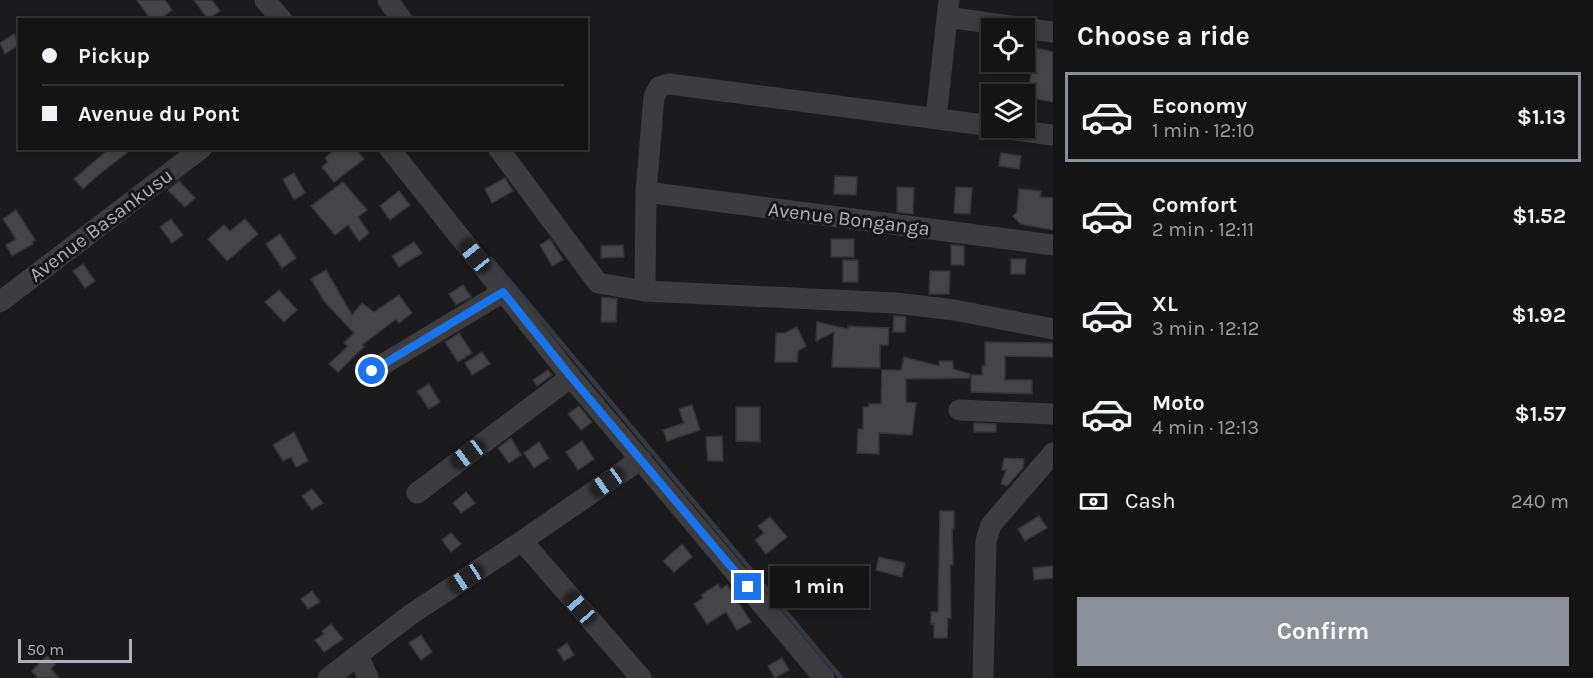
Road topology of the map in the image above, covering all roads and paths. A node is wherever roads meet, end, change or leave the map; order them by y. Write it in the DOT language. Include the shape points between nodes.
graph roads {
  1 [pos="265,0"];
  2 [pos="388,0"];
  3 [pos="948,9"];
  4 [pos="280,18"];
  5 [pos="401,18"];
  6 [pos="1053,32"];
  7 [pos="936,118"];
  8 [pos="981,124"];
  9 [pos="1035,133"];
  10 [pos="1053,135"];
  11 [pos="199,150"];
  12 [pos="391,150"];
  13 [pos="499,150"];
  14 [pos="646,192"];
  15 [pos="1053,245"];
  16 [pos="645,291"];
  17 [pos="503,292"];
  18 [pos="0,303"];
  19 [pos="1053,329"];
  20 [pos="372,371"];
  21 [pos="571,377"];
  22 [pos="959,410"];
  23 [pos="1053,414"];
  24 [pos="1053,453"];
  25 [pos="641,459"];
  26 [pos="417,493"];
  27 [pos="522,541"];
  28 [pos="358,655"];
  29 [pos="637,677"];
  30 [pos="328,678"];
  31 [pos="369,678"];
  32 [pos="824,678"];
  33 [pos="983,678"];
  1 -- 4 [label="street"];
  2 -- 5 [label="street"];
  3 -- 6 [label="street"];
  3 -- 7 [label="street"];
  7 -- 8 [label="street"];
  7 -- 14 [label="street" via="669,84 659,87 654,97"];
  9 -- 10 [label="street"];
  11 -- 18 [label="street, Avenue Basankusu"];
  12 -- 17 [label="street"];
  13 -- 16 [label="street" via="598,283"];
  14 -- 15 [label="street, Avenue Bonganga"];
  14 -- 16 [label="street"];
  16 -- 19 [label="street" via="896,303"];
  17 -- 20 [label="street"];
  17 -- 21 [label="street"];
  21 -- 25 [label="street"];
  21 -- 26 [label="street"];
  22 -- 23 [label="street"];
  24 -- 33 [label="street" via="991,525 986,541"];
  25 -- 27 [label="street"];
  25 -- 32 [label="street"];
  27 -- 28 [label="street" via="410,615"];
  27 -- 29 [label="street"];
  28 -- 30 [label="street"];
  28 -- 31 [label="street"];
}
